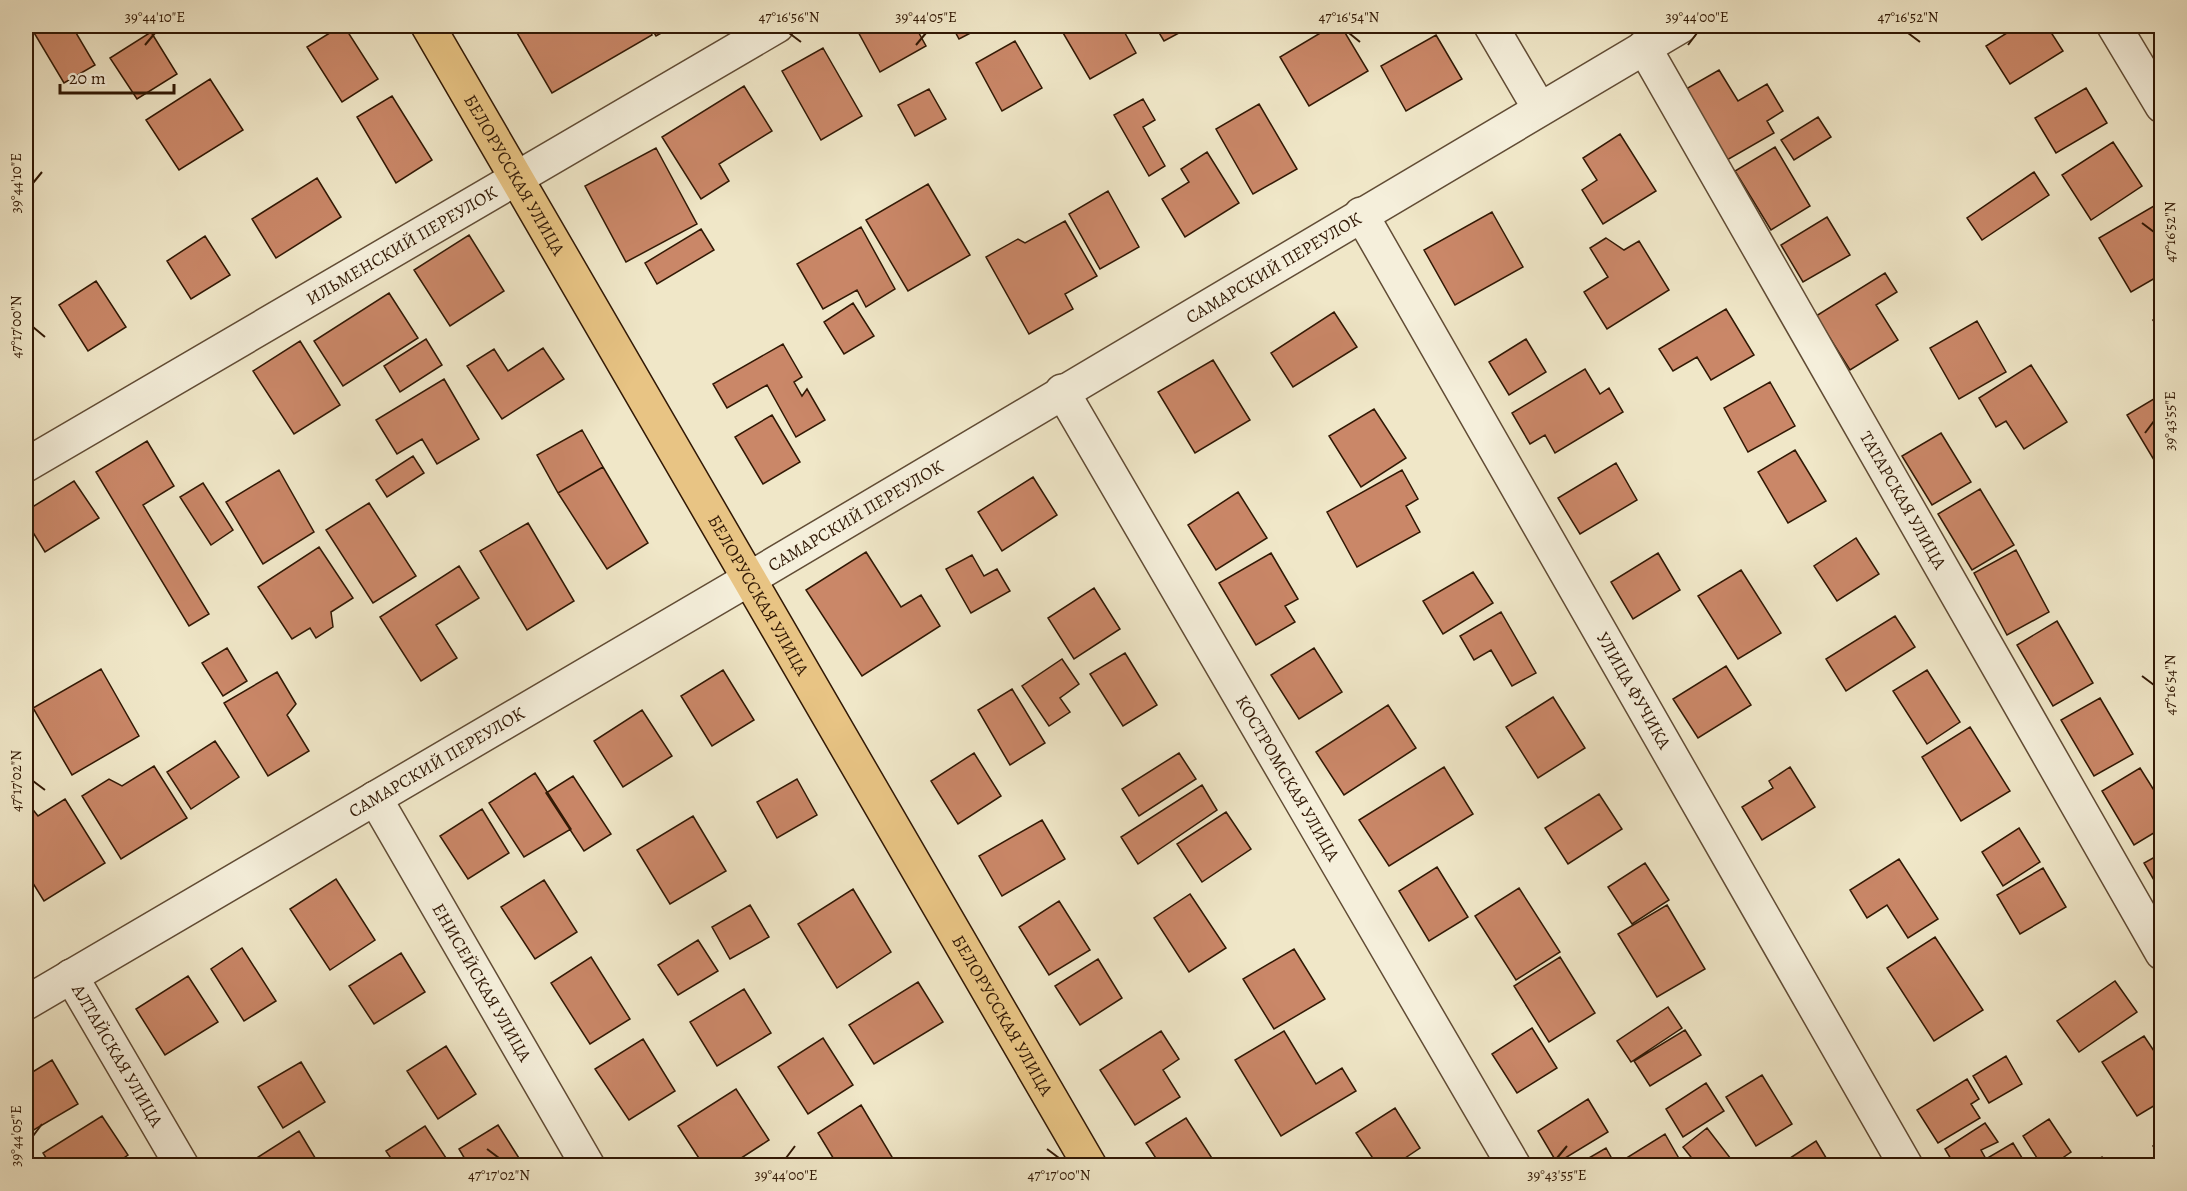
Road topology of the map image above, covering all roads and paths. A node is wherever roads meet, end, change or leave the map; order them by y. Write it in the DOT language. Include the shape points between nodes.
graph roads {
  1 [pos="428,26"];
  2 [pos="777,26"];
  3 [pos="1491,26"];
  4 [pos="1681,26"];
  5 [pos="2114,26"];
  6 [pos="1644,47"];
  7 [pos="2162,106"];
  8 [pos="1539,108"];
  9 [pos="516,177"];
  10 [pos="1361,214"];
  11 [pos="1062,391"];
  12 [pos="26,465"];
  13 [pos="748,579"];
  14 [pos="375,798"];
  15 [pos="2162,953"];
  16 [pos="71,976"];
  17 [pos="26,1003"];
  18 [pos="182,1166"];
  19 [pos="588,1166"];
  20 [pos="1089,1166"];
  21 [pos="1514,1166"];
  22 [pos="1906,1166"];
  1 -- 9 [label="main road, БЕЛОРУССКАЯ УЛИЦА"];
  2 -- 9 [label="street, ИЛЬМЕНСКИЙ ПЕРЕУЛОК"];
  3 -- 8 [label="street"];
  4 -- 6 [label="street, САМАРСКИЙ ПЕРЕУЛОК"];
  5 -- 7 [label="street"];
  6 -- 8 [label="street, САМАРСКИЙ ПЕРЕУЛОК"];
  6 -- 15 [label="street, ТАТАРСКАЯ УЛИЦА"];
  8 -- 10 [label="street, САМАРСКИЙ ПЕРЕУЛОК"];
  9 -- 12 [label="street, ИЛЬМЕНСКИЙ ПЕРЕУЛОК"];
  9 -- 13 [label="main road, БЕЛОРУССКАЯ УЛИЦА"];
  10 -- 11 [label="street, САМАРСКИЙ ПЕРЕУЛОК"];
  10 -- 22 [label="street, УЛИЦА ФУЧИКА"];
  11 -- 13 [label="street, САМАРСКИЙ ПЕРЕУЛОК"];
  11 -- 21 [label="street, КОСТРОМСКАЯ УЛИЦА"];
  13 -- 14 [label="street, САМАРСКИЙ ПЕРЕУЛОК"];
  13 -- 20 [label="main road, БЕЛОРУССКАЯ УЛИЦА"];
  14 -- 16 [label="street, САМАРСКИЙ ПЕРЕУЛОК"];
  14 -- 19 [label="street, ЕНИСЕЙСКАЯ УЛИЦА"];
  16 -- 17 [label="street, САМАРСКИЙ ПЕРЕУЛОК"];
  16 -- 18 [label="street, АЛТАЙСКАЯ УЛИЦА"];
}
